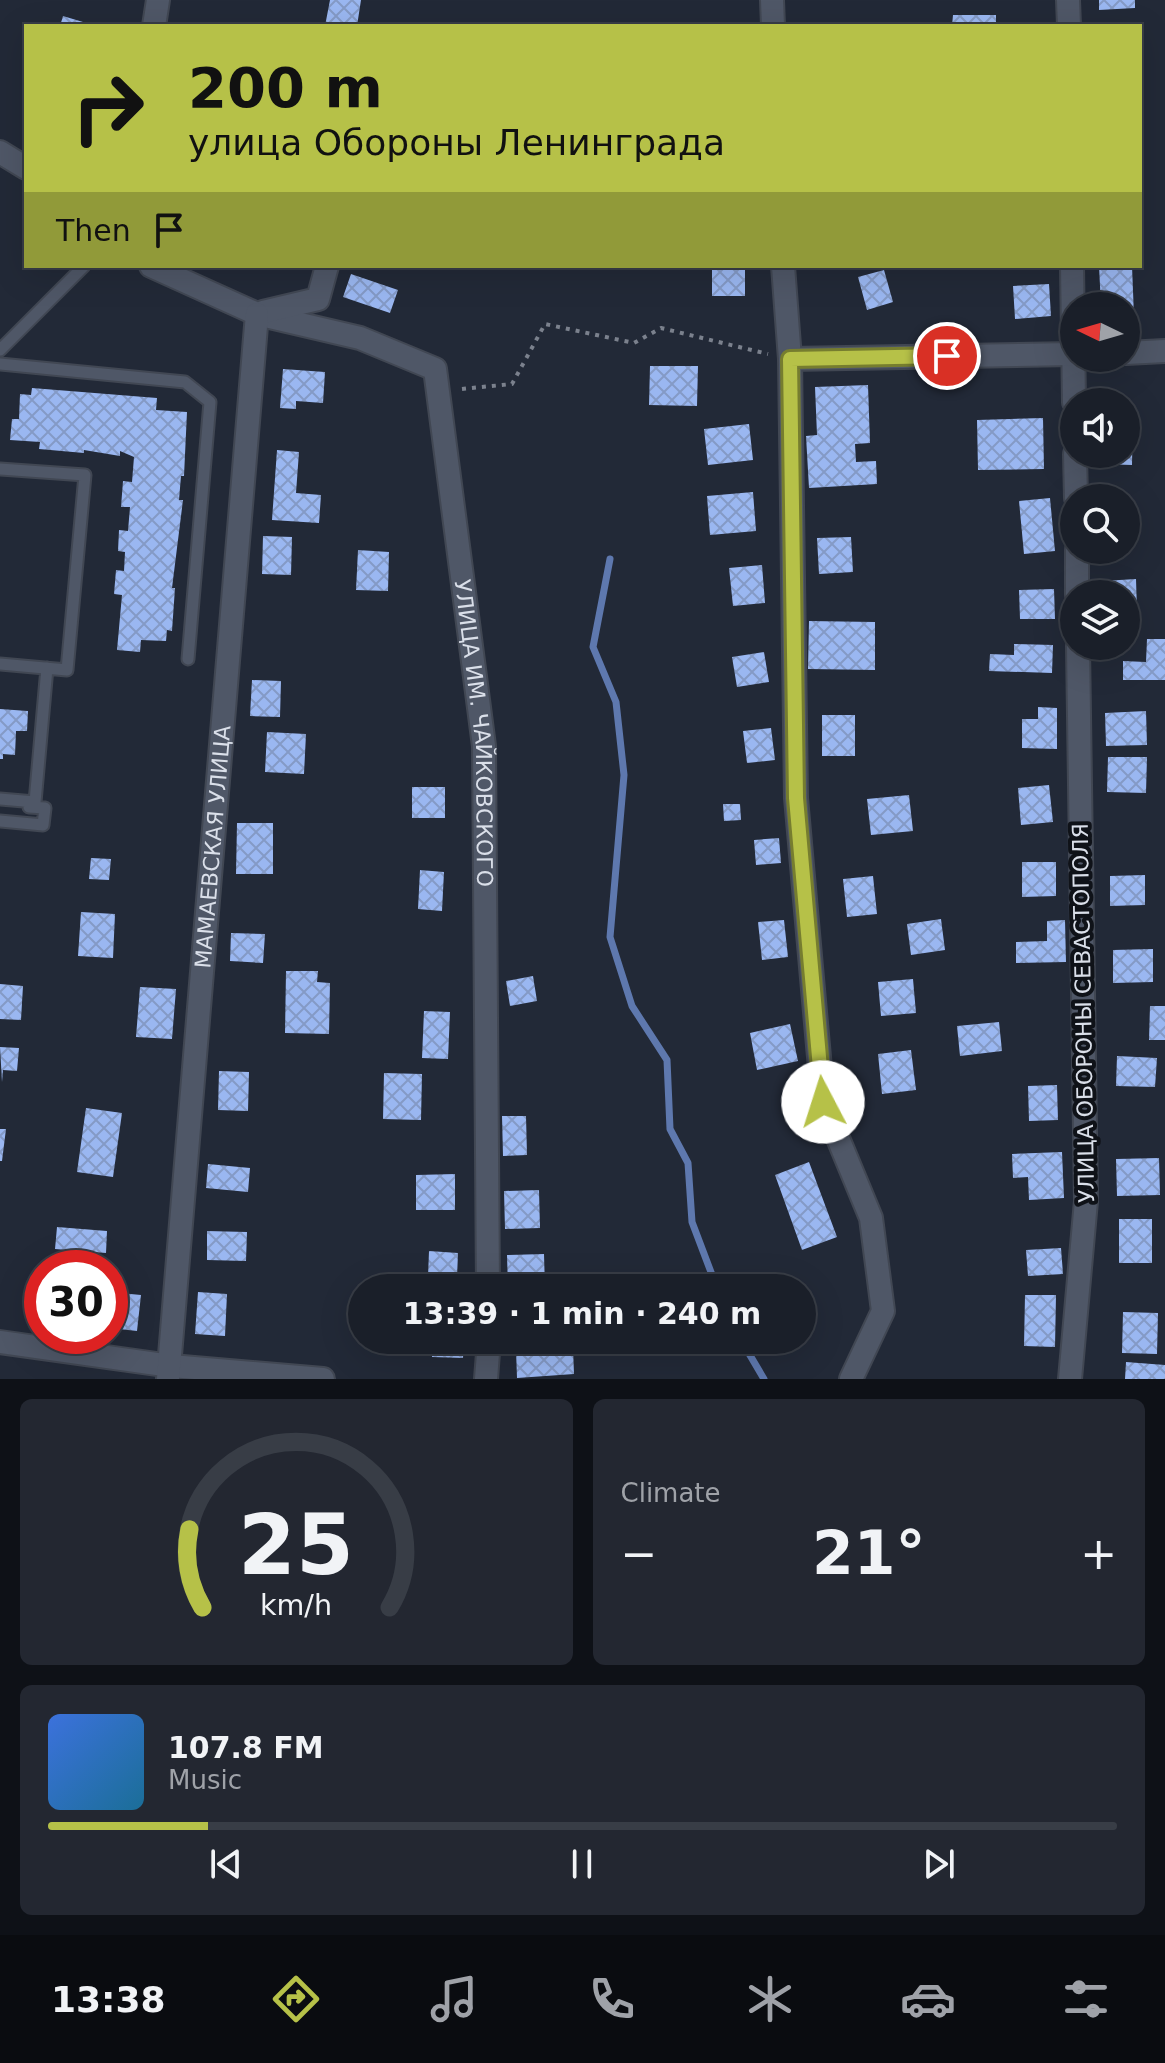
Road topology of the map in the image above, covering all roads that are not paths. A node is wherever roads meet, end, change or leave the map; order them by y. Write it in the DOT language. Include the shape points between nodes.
graph roads {
  1 [pos="158,0"];
  2 [pos="772,0"];
  3 [pos="1068,0"];
  4 [pos="154,24"];
  5 [pos="773,24"];
  6 [pos="1069,24"];
  7 [pos="0,152"];
  8 [pos="24,167"];
  9 [pos="82,268"];
  10 [pos="155,268"];
  11 [pos="326,268"];
  12 [pos="783,268"];
  13 [pos="1072,268"];
  14 [pos="1073,292"];
  15 [pos="257,314"];
  16 [pos="0,350"];
  17 [pos="1165,351"];
  18 [pos="1140,352"];
  19 [pos="1060,354"];
  20 [pos="790,359"];
  21 [pos="0,364"];
  22 [pos="0,469"];
  23 [pos="188,659"];
  24 [pos="1078,660"];
  25 [pos="0,664"];
  26 [pos="47,668"];
  27 [pos="0,802"];
  28 [pos="0,821"];
  29 [pos="488,1274"];
  30 [pos="0,1342"];
  31 [pos="488,1354"];
  32 [pos="170,1372"];
  33 [pos="323,1379"];
  34 [pos="486,1379"];
  35 [pos="851,1379"];
  36 [pos="1070,1379"];
  1 -- 4 [label="street"];
  2 -- 5 [label="street"];
  3 -- 6 [label="street"];
  7 -- 8 [label="street"];
  9 -- 16 [label="lane"];
  10 -- 15 [label="street"];
  11 -- 15 [label="street" via="318,299"];
  12 -- 20 [label="street"];
  13 -- 14 [label="street"];
  15 -- 29 [label="street, УЛИЦА ИМ. ЧАЙКОВСКОГО" via="360,338 435,369 484,746"];
  15 -- 32 [label="street, МАМАЕВСКАЯ УЛИЦА"];
  17 -- 18 [label="street"];
  19 -- 20 [label="street"];
  20 -- 35 [label="street" via="796,798 823,1102 871,1218 883,1311"];
  21 -- 23 [label="lane" via="185,382 210,402"];
  22 -- 26 [label="lane" via="85,475 67,670"];
  24 -- 36 [label="street, УЛИЦА ОБОРОНЫ СЕВАСТОПОЛЯ" via="1086,1201"];
  25 -- 26 [label="lane"];
  26 -- 27 [label="lane" via="35,802"];
  27 -- 28 [label="lane" via="45,808 43,825"];
  30 -- 32 [label="street"];
  31 -- 34 [label="street"];
  32 -- 33 [label="street"];
}
